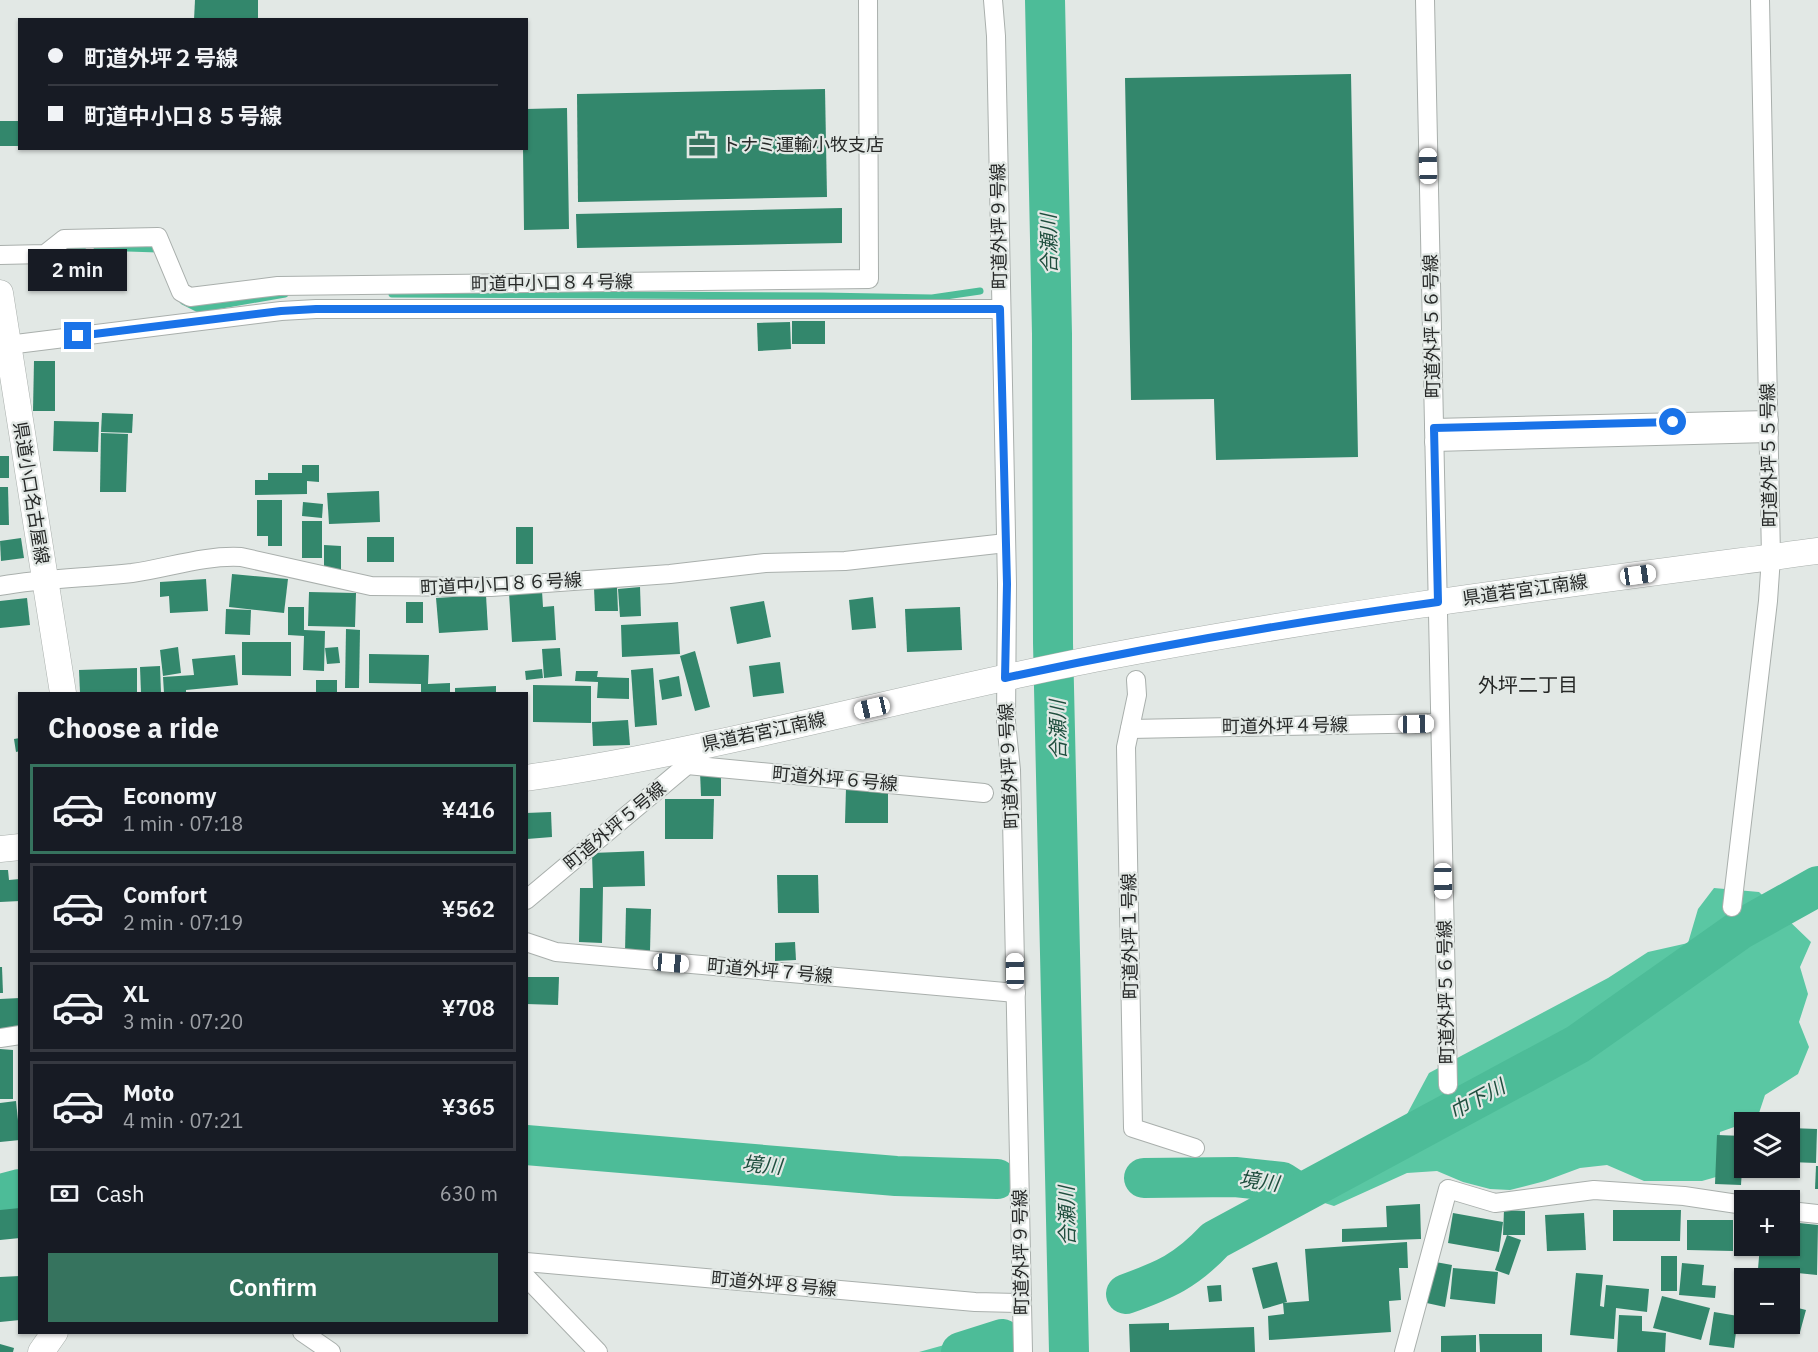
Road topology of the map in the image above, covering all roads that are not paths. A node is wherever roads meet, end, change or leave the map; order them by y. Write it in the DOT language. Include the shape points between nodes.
graph roads {
  1 [pos="868,0"];
  2 [pos="993,0"];
  3 [pos="1425,0"];
  4 [pos="1760,0"];
  5 [pos="0,255"];
  6 [pos="0,293"];
  7 [pos="1000,309"];
  8 [pos="8,345"];
  9 [pos="1769,427"];
  10 [pos="1434,435"];
  11 [pos="1005,543"];
  12 [pos="1818,551"];
  13 [pos="1771,557"];
  14 [pos="45,580"];
  15 [pos="0,586"];
  16 [pos="1438,602"];
  17 [pos="1010,677"];
  18 [pos="1136,680"];
  19 [pos="63,692"];
  20 [pos="1440,723"];
  21 [pos="1130,729"];
  22 [pos="691,756"];
  23 [pos="528,778"];
  24 [pos="984,793"];
  25 [pos="18,847"];
  26 [pos="0,849"];
  27 [pos="528,898"];
  28 [pos="1732,907"];
  29 [pos="528,943"];
  30 [pos="1016,993"];
  31 [pos="18,1035"];
  32 [pos="0,1038"];
  33 [pos="1448,1085"];
  34 [pos="1195,1148"];
  35 [pos="1734,1204"];
  36 [pos="1800,1212"];
  37 [pos="1818,1214"];
  38 [pos="528,1262"];
  39 [pos="528,1279"];
  40 [pos="1022,1303"];
  41 [pos="54,1334"];
  42 [pos="305,1334"];
  43 [pos="41,1352"];
  44 [pos="331,1352"];
  45 [pos="598,1352"];
  46 [pos="1023,1352"];
  47 [pos="1404,1352"];
  1 -- 5 [label="street, 町道中小口８４号線" via="869,279 278,286 190,297 182,292 158,237 64,239 45,254"];
  2 -- 7 [label="street, 町道外坪９号線"];
  3 -- 10 [label="street, 町道外坪５６号線"];
  4 -- 9 [label="street, 町道外坪５５号線"];
  6 -- 8 [label="main road, 県道小口名古屋線"];
  7 -- 8 [label="street" via="316,309"];
  7 -- 11 [label="street, 町道外坪９号線"];
  8 -- 14 [label="main road, 県道小口名古屋線"];
  9 -- 10 [label="street"];
  9 -- 13 [label="street, 町道外坪５５号線"];
  10 -- 16 [label="street, 町道外坪５６号線"];
  11 -- 14 [label="street, 町道中小口８６号線" via="845,561 765,563 491,587 372,586 224,556 134,572"];
  11 -- 17 [label="street, 町道外坪９号線"];
  12 -- 13 [label="main road, 県道若宮江南線"];
  13 -- 16 [label="main road, 県道若宮江南線"];
  13 -- 28 [label="street, 町道外坪５５号線"];
  14 -- 15 [label="street, 町道中小口８６号線"];
  14 -- 19 [label="main road, 県道小口名古屋線"];
  16 -- 17 [label="main road, 県道若宮江南線" via="1253,630"];
  16 -- 20 [label="street, 町道外坪５６号線"];
  17 -- 22 [label="main road, 県道若宮江南線"];
  17 -- 30 [label="street, 町道外坪９号線" via="1006,722 1011,770"];
  18 -- 21 [label="street, 町道外坪１号線"];
  20 -- 21 [label="street, 町道外坪４号線"];
  20 -- 33 [label="street, 町道外坪５６号線"];
  21 -- 34 [label="street, 町道外坪１号線" via="1126,747 1133,1128"];
  22 -- 23 [label="main road, 県道若宮江南線"];
  22 -- 24 [label="street, 町道外坪６号線"];
  22 -- 27 [label="street, 町道外坪５号線"];
  25 -- 26 [label="main road"];
  29 -- 30 [label="street, 町道外坪７号線" via="556,952"];
  30 -- 40 [label="street, 町道外坪９号線"];
  31 -- 32 [label="street"];
  35 -- 47 [label="street" via="1594,1190 1495,1203 1448,1189"];
  36 -- 37 [label="street"];
  38 -- 40 [label="street, 町道外坪８号線"];
  39 -- 45 [label="street"];
  40 -- 46 [label="street, 町道外坪９号線"];
  41 -- 43 [label="main road"];
  42 -- 44 [label="street"];
}
